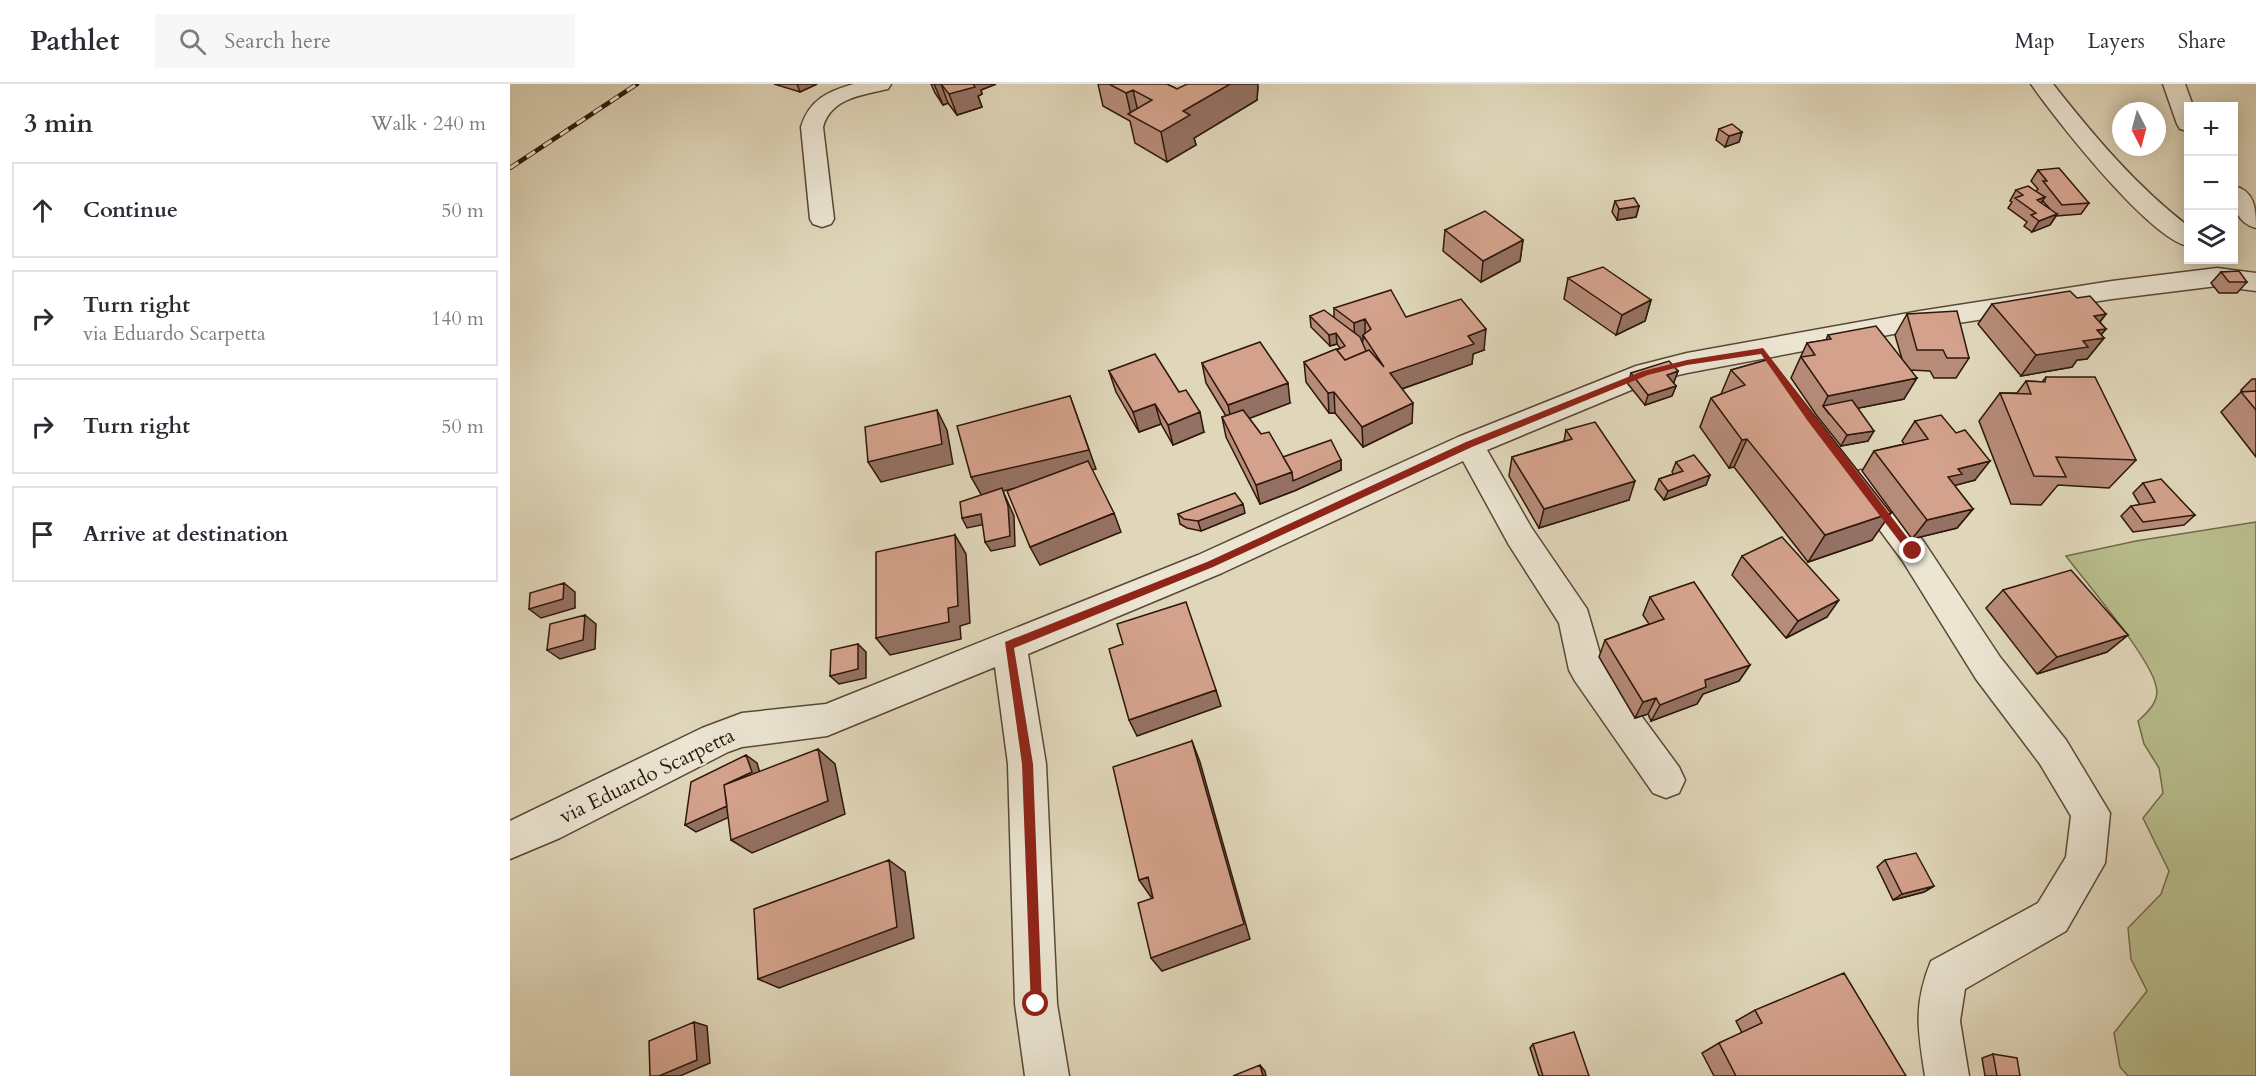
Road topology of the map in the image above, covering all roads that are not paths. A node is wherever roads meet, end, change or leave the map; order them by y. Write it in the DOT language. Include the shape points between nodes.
graph roads {
  1 [pos="880,84"];
  2 [pos="2042,84"];
  3 [pos="2174,84"];
  4 [pos="2184,113"];
  5 [pos="2238,198"];
  6 [pos="822,219"];
  7 [pos="2256,220"];
  8 [pos="2184,235"];
  9 [pos="2238,262"];
  10 [pos="2256,266"];
  11 [pos="2256,282"];
  12 [pos="1469,445"];
  13 [pos="1839,455"];
  14 [pos="1009,645"];
  15 [pos="1666,780"];
  16 [pos="510,840"];
  17 [pos="1047,1076"];
  18 [pos="1947,1076"];
  1 -- 6 [label="street" via="835,97 818,108 814,116"];
  2 -- 8 [label="street" via="2117,176"];
  3 -- 4 [label="street"];
  5 -- 7 [label="street"];
  9 -- 10 [label="street"];
  11 -- 12 [label="street, via Eduardo Scarpetta" via="2217,277 1920,320 1773,365 1687,363 1646,373"];
  12 -- 14 [label="street, via Eduardo Scarpetta" via="1210,564"];
  12 -- 15 [label="street" via="1520,536 1575,619 1587,670"];
  13 -- 18 [label="street" via="1913,551 1988,668 2054,752 2091,813 2085,863 2052,917 1946,976 1938,1021"];
  14 -- 16 [label="street, via Eduardo Scarpetta" via="827,720 742,730 715,740"];
  14 -- 17 [label="street" via="1027,764 1036,1004"];
}
